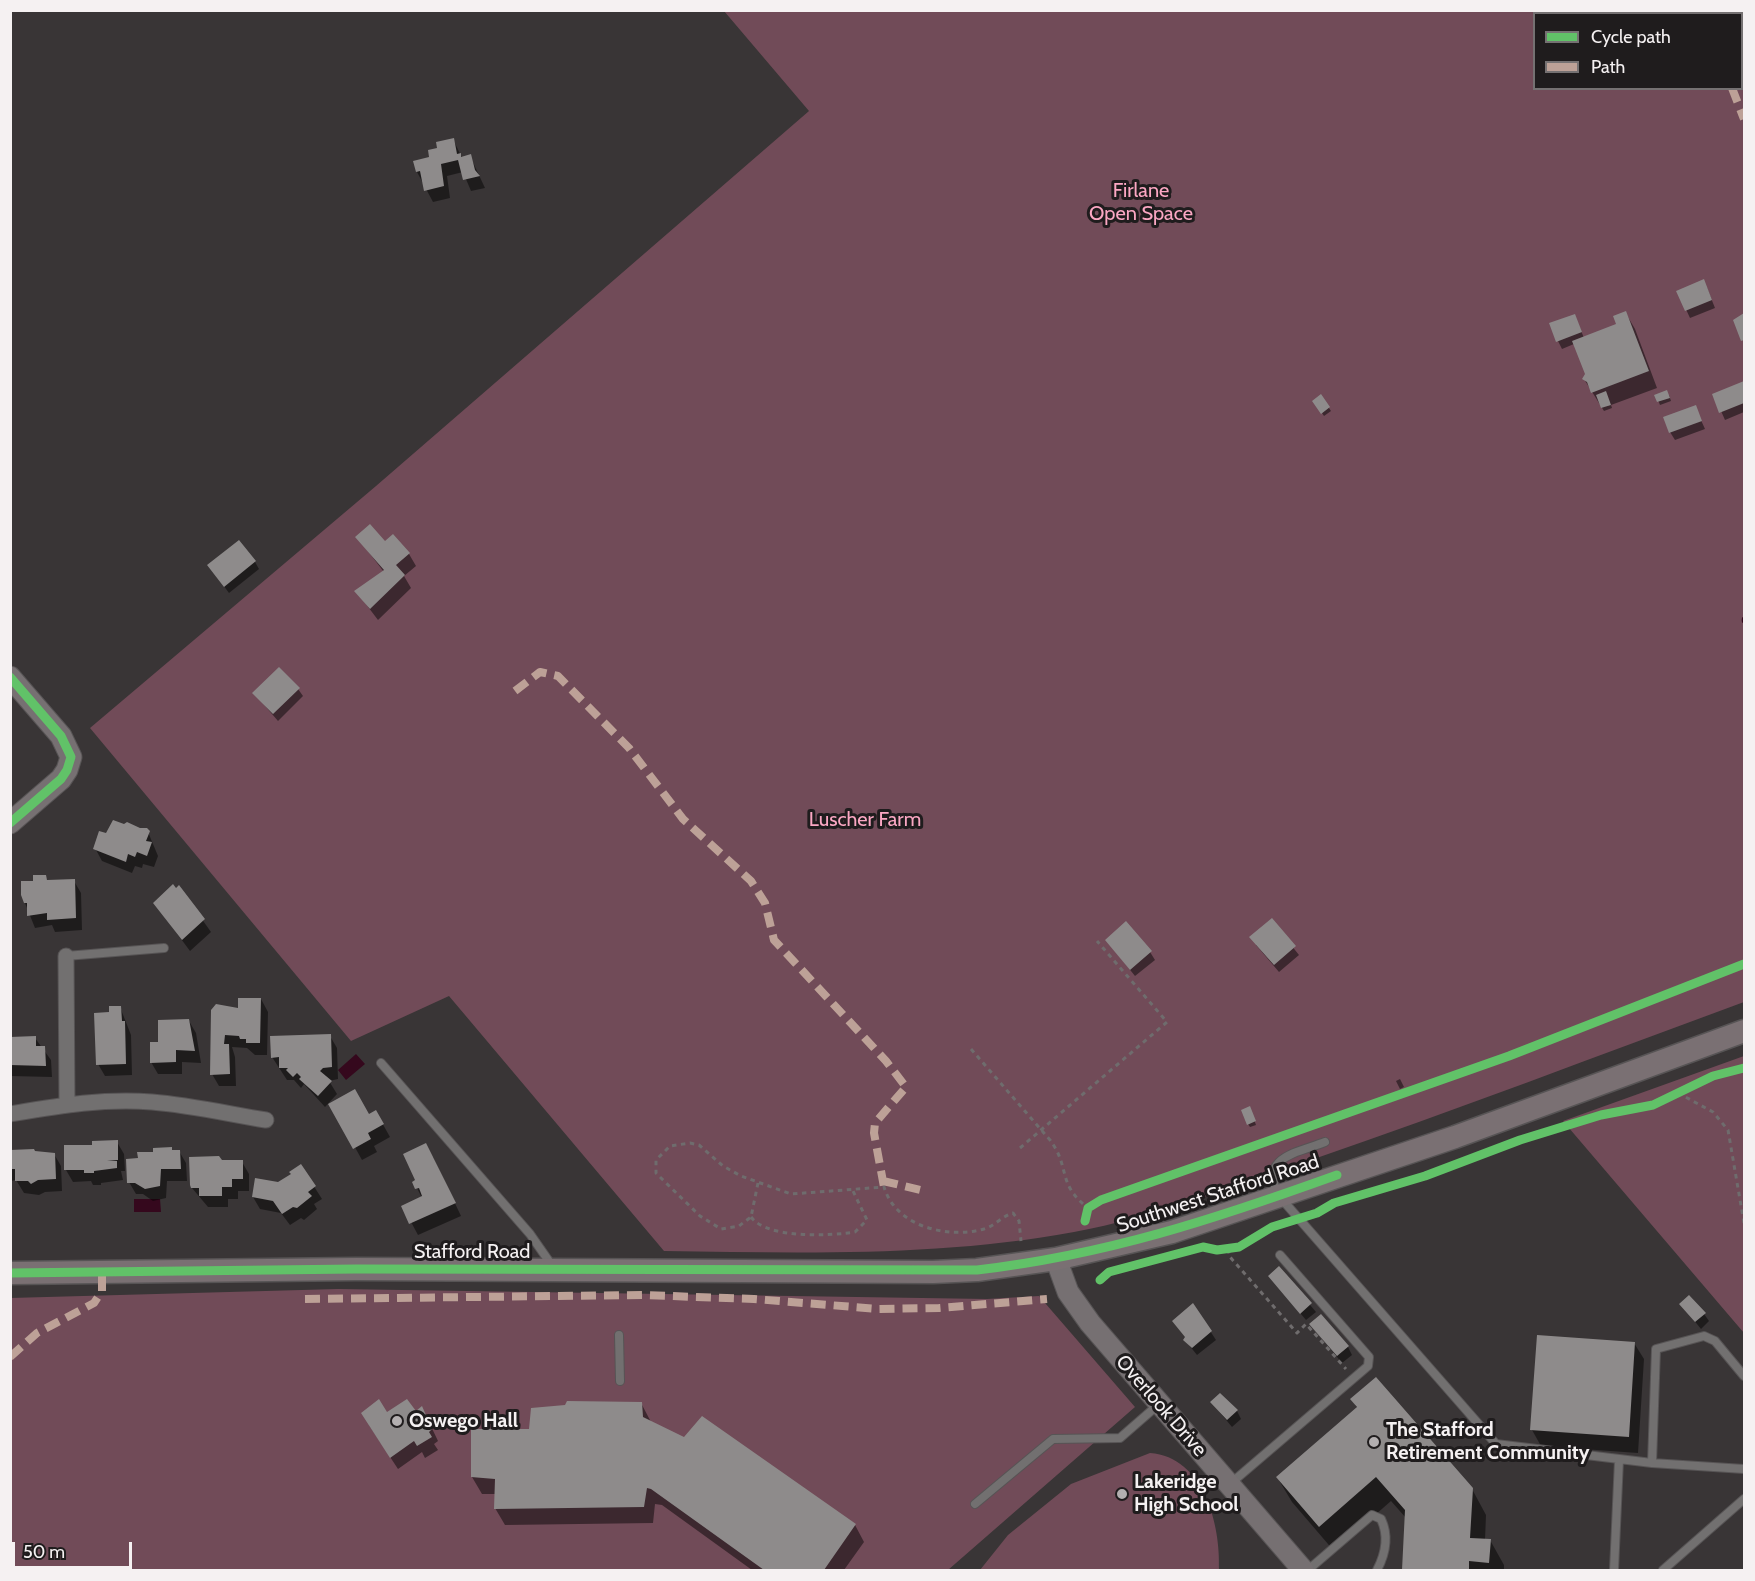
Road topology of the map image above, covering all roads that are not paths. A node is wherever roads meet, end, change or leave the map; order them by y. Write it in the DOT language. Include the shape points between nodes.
graph roads {
  1 [pos="10,677"];
  2 [pos="10,823"];
  3 [pos="164,948"];
  4 [pos="66,956"];
  5 [pos="1744,1031"];
  6 [pos="381,1063"];
  7 [pos="67,1104"];
  8 [pos="10,1114"];
  9 [pos="266,1120"];
  10 [pos="1325,1142"];
  11 [pos="1279,1196"];
  12 [pos="1280,1255"];
  13 [pos="1056,1259"];
  14 [pos="555,1271"];
  15 [pos="933,1272"];
  16 [pos="10,1273"];
  17 [pos="619,1335"];
  18 [pos="1744,1376"];
  19 [pos="620,1381"];
  20 [pos="1160,1404"];
  21 [pos="1619,1460"];
  22 [pos="1652,1463"];
  23 [pos="1744,1469"];
  24 [pos="1229,1485"];
  25 [pos="1744,1499"];
  26 [pos="975,1504"];
  27 [pos="1303,1570"];
  28 [pos="1308,1570"];
  29 [pos="1377,1570"];
  30 [pos="1614,1570"];
  31 [pos="1663,1570"];
  1 -- 2 [label="street" via="61,736 71,757 61,779"];
  3 -- 4 [label="lane"];
  4 -- 7 [label="street"];
  5 -- 11 [label="main road, Southwest Stafford Road" via="1455,1137"];
  6 -- 14 [label="lane" via="530,1234"];
  7 -- 8 [label="street"];
  7 -- 9 [label="street" via="153,1102"];
  10 -- 11 [label="lane" via="1278,1162 1272,1178"];
  11 -- 13 [label="main road, Southwest Stafford Road" via="1172,1232"];
  11 -- 21 [label="lane" via="1496,1444"];
  12 -- 24 [label="lane" via="1369,1356 1368,1366"];
  13 -- 15 [label="main road, Southwest Stafford Road"];
  13 -- 20 [label="street, Overlook Drive" via="1076,1304"];
  14 -- 15 [label="main road, Stafford Road"];
  14 -- 16 [label="main road, Stafford Road"];
  17 -- 19 [label="lane"];
  18 -- 22 [label="lane" via="1715,1341 1704,1336 1656,1349"];
  20 -- 24 [label="street, Overlook Drive"];
  20 -- 26 [label="lane" via="1120,1438 1053,1439"];
  21 -- 22 [label="lane"];
  21 -- 30 [label="lane"];
  22 -- 23 [label="lane"];
  24 -- 27 [label="street, Overlook Drive"];
  25 -- 31 [label="lane"];
  28 -- 29 [label="lane" via="1372,1515 1381,1519 1387,1532"];
}
